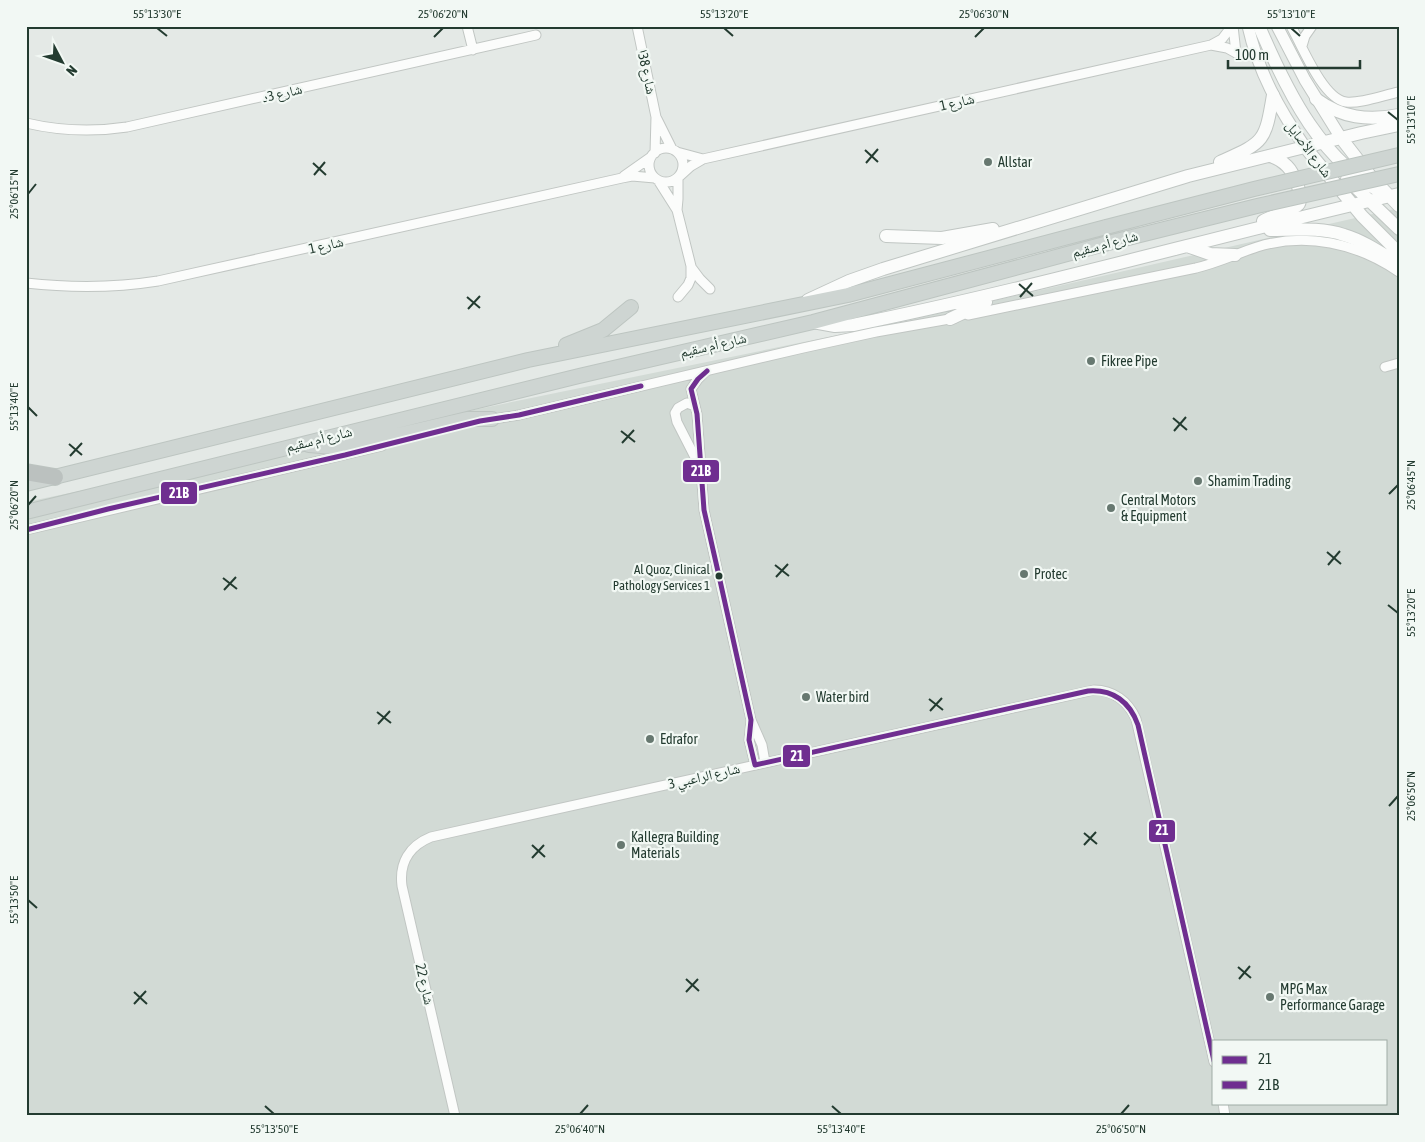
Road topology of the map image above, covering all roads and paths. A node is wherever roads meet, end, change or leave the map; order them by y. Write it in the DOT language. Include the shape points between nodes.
graph roads {
  1 [pos="467,26"];
  2 [pos="637,26"];
  3 [pos="1232,26"];
  4 [pos="1248,26"];
  5 [pos="1259,26"];
  6 [pos="1277,26"];
  7 [pos="1291,26"];
  8 [pos="1312,26"];
  9 [pos="536,35"];
  10 [pos="1211,45"];
  11 [pos="1302,46"];
  12 [pos="472,50"];
  13 [pos="1399,92"];
  14 [pos="1273,95"];
  15 [pos="1316,99"];
  16 [pos="1399,115"];
  17 [pos="656,117"];
  18 [pos="26,123"];
  19 [pos="1399,125"];
  20 [pos="1340,138"];
  21 [pos="1323,143"];
  22 [pos="1305,147"];
  23 [pos="674,150"];
  24 [pos="653,155"];
  25 [pos="1399,155"];
  26 [pos="1270,156"];
  27 [pos="703,159"];
  28 [pos="1399,174"];
  29 [pos="1188,176"];
  30 [pos="679,177"];
  31 [pos="622,178"];
  32 [pos="656,179"];
  33 [pos="1394,195"];
  34 [pos="1369,201"];
  35 [pos="1352,205"];
  36 [pos="1399,206"];
  37 [pos="677,210"];
  38 [pos="1020,227"];
  39 [pos="1399,229"];
  40 [pos="1248,230"];
  41 [pos="886,236"];
  42 [pos="1187,246"];
  43 [pos="1399,253"];
  44 [pos="1235,255"];
  45 [pos="1399,264"];
  46 [pos="691,266"];
  47 [pos="1399,272"];
  48 [pos="26,283"];
  49 [pos="710,289"];
  50 [pos="1006,292"];
  51 [pos="678,297"];
  52 [pos="801,304"];
  53 [pos="630,307"];
  54 [pos="950,319"];
  55 [pos="813,322"];
  56 [pos="528,360"];
  57 [pos="1399,363"];
  58 [pos="1385,368"];
  59 [pos="706,371"];
  60 [pos="695,406"];
  61 [pos="492,419"];
  62 [pos="301,444"];
  63 [pos="701,469"];
  64 [pos="26,472"];
  65 [pos="55,477"];
  66 [pos="26,484"];
  67 [pos="26,512"];
  68 [pos="26,530"];
  69 [pos="751,720"];
  70 [pos="766,762"];
  71 [pos="755,765"];
  72 [pos="408,853"];
  73 [pos="1212,1053"];
  74 [pos="455,1116"];
  1 -- 12 [label="street"];
  2 -- 17 [label="street, شارع 38ا"];
  3 -- 10 [label="street, شارع 1" via="1222,39"];
  3 -- 10 [label="street, شارع 1" via="1236,53"];
  4 -- 14 [label="street, شارع الأصايل" via="1259,64"];
  5 -- 21 [label="main road" via="1288,86"];
  6 -- 15 [label="street"];
  7 -- 11 [label="street"];
  8 -- 11 [label="street"];
  9 -- 12 [label="street, شارع 3د"];
  10 -- 27 [label="street, شارع 1"];
  11 -- 13 [label="street" via="1328,92 1336,99 1350,103"];
  12 -- 18 [label="street, شارع 3د" via="127,127 75,130"];
  14 -- 22 [label="street, شارع الأصايل"];
  14 -- 29 [label="main road" via="1268,126 1258,142"];
  15 -- 16 [label="main road" via="1349,116 1376,118"];
  15 -- 20 [label="street"];
  17 -- 23 [label="street, شارع 38ا"];
  17 -- 24 [label="street, شارع 38ا"];
  19 -- 20 [label="main road"];
  20 -- 21 [label="main road"];
  20 -- 33 [label="main road" via="1355,159"];
  21 -- 22 [label="main road"];
  21 -- 33 [label="main road" via="1352,174 1373,189"];
  22 -- 26 [label="main road"];
  22 -- 34 [label="main road" via="1338,171"];
  22 -- 35 [label="main road, شارع الأصايل"];
  23 -- 24 [label="street" via="660,149"];
  23 -- 27 [label="street, شارع 1"];
  23 -- 30 [label="street" via="683,160"];
  24 -- 31 [label="street, شارع 1"];
  24 -- 32 [label="street" via="650,168"];
  25 -- 52 [label="main road, شارع أم سقيم, bridge" via="1254,189 891,285"];
  26 -- 29 [label="main road"];
  26 -- 40 [label="main road" via="1282,161 1290,170 1301,200 1296,207"];
  27 -- 30 [label="street, شارع 1"];
  28 -- 55 [label="main road, شارع أم سقيم, bridge" via="1112,242"];
  29 -- 38 [label="main road"];
  30 -- 32 [label="street" via="668,182"];
  30 -- 37 [label="street"];
  31 -- 32 [label="street, شارع 1"];
  31 -- 48 [label="street, شارع 1" via="158,281 108,287"];
  32 -- 37 [label="street"];
  33 -- 34 [label="main road"];
  33 -- 36 [label="main road"];
  34 -- 35 [label="main road"];
  34 -- 39 [label="main road"];
  35 -- 40 [label="main road"];
  35 -- 43 [label="main road, شارع الأصايل"];
  37 -- 46 [label="street"];
  38 -- 41 [label="main road" via="995,228 942,238"];
  38 -- 52 [label="main road" via="866,275"];
  40 -- 42 [label="main road"];
  40 -- 45 [label="main road" via="1308,230 1343,234 1373,247"];
  42 -- 44 [label="main road" via="1210,254"];
  42 -- 50 [label="main road"];
  44 -- 47 [label="street" via="1283,241 1317,241 1360,250"];
  44 -- 54 [label="street" via="1201,267"];
  46 -- 49 [label="street"];
  46 -- 51 [label="street" via="691,278"];
  50 -- 54 [label="main road"];
  50 -- 55 [label="main road" via="853,325"];
  52 -- 56 [label="main road, شارع أم سقيم"];
  53 -- 56 [label="main road" via="596,334"];
  54 -- 59 [label="street" via="876,332"];
  55 -- 62 [label="main road, شارع أم سقيم"];
  56 -- 65 [label="main road, شارع أم سقيم"];
  57 -- 58 [label="street"];
  59 -- 60 [label="street" via="691,389"];
  59 -- 61 [label="street"];
  60 -- 63 [label="street"];
  60 -- 63 [label="street" via="687,403 675,413"];
  61 -- 62 [label="main road" via="467,419 339,448"];
  61 -- 68 [label="street"];
  62 -- 67 [label="main road, شارع أم سقيم"];
  63 -- 69 [label="street" via="704,510"];
  64 -- 65 [label="highway"];
  65 -- 66 [label="main road, شارع أم سقيم"];
  69 -- 70 [label="street"];
  69 -- 71 [label="street" via="750,740"];
  70 -- 71 [label="street, شارع الراعبي 3"];
  70 -- 73 [label="street, شارع الراعبي 3" via="1088,691 1105,691 1121,698 1134,713 1138,725"];
  71 -- 72 [label="street, شارع الراعبي 3" via="431,837"];
  72 -- 74 [label="street, شارع 22" via="403,866 402,886"];
}
